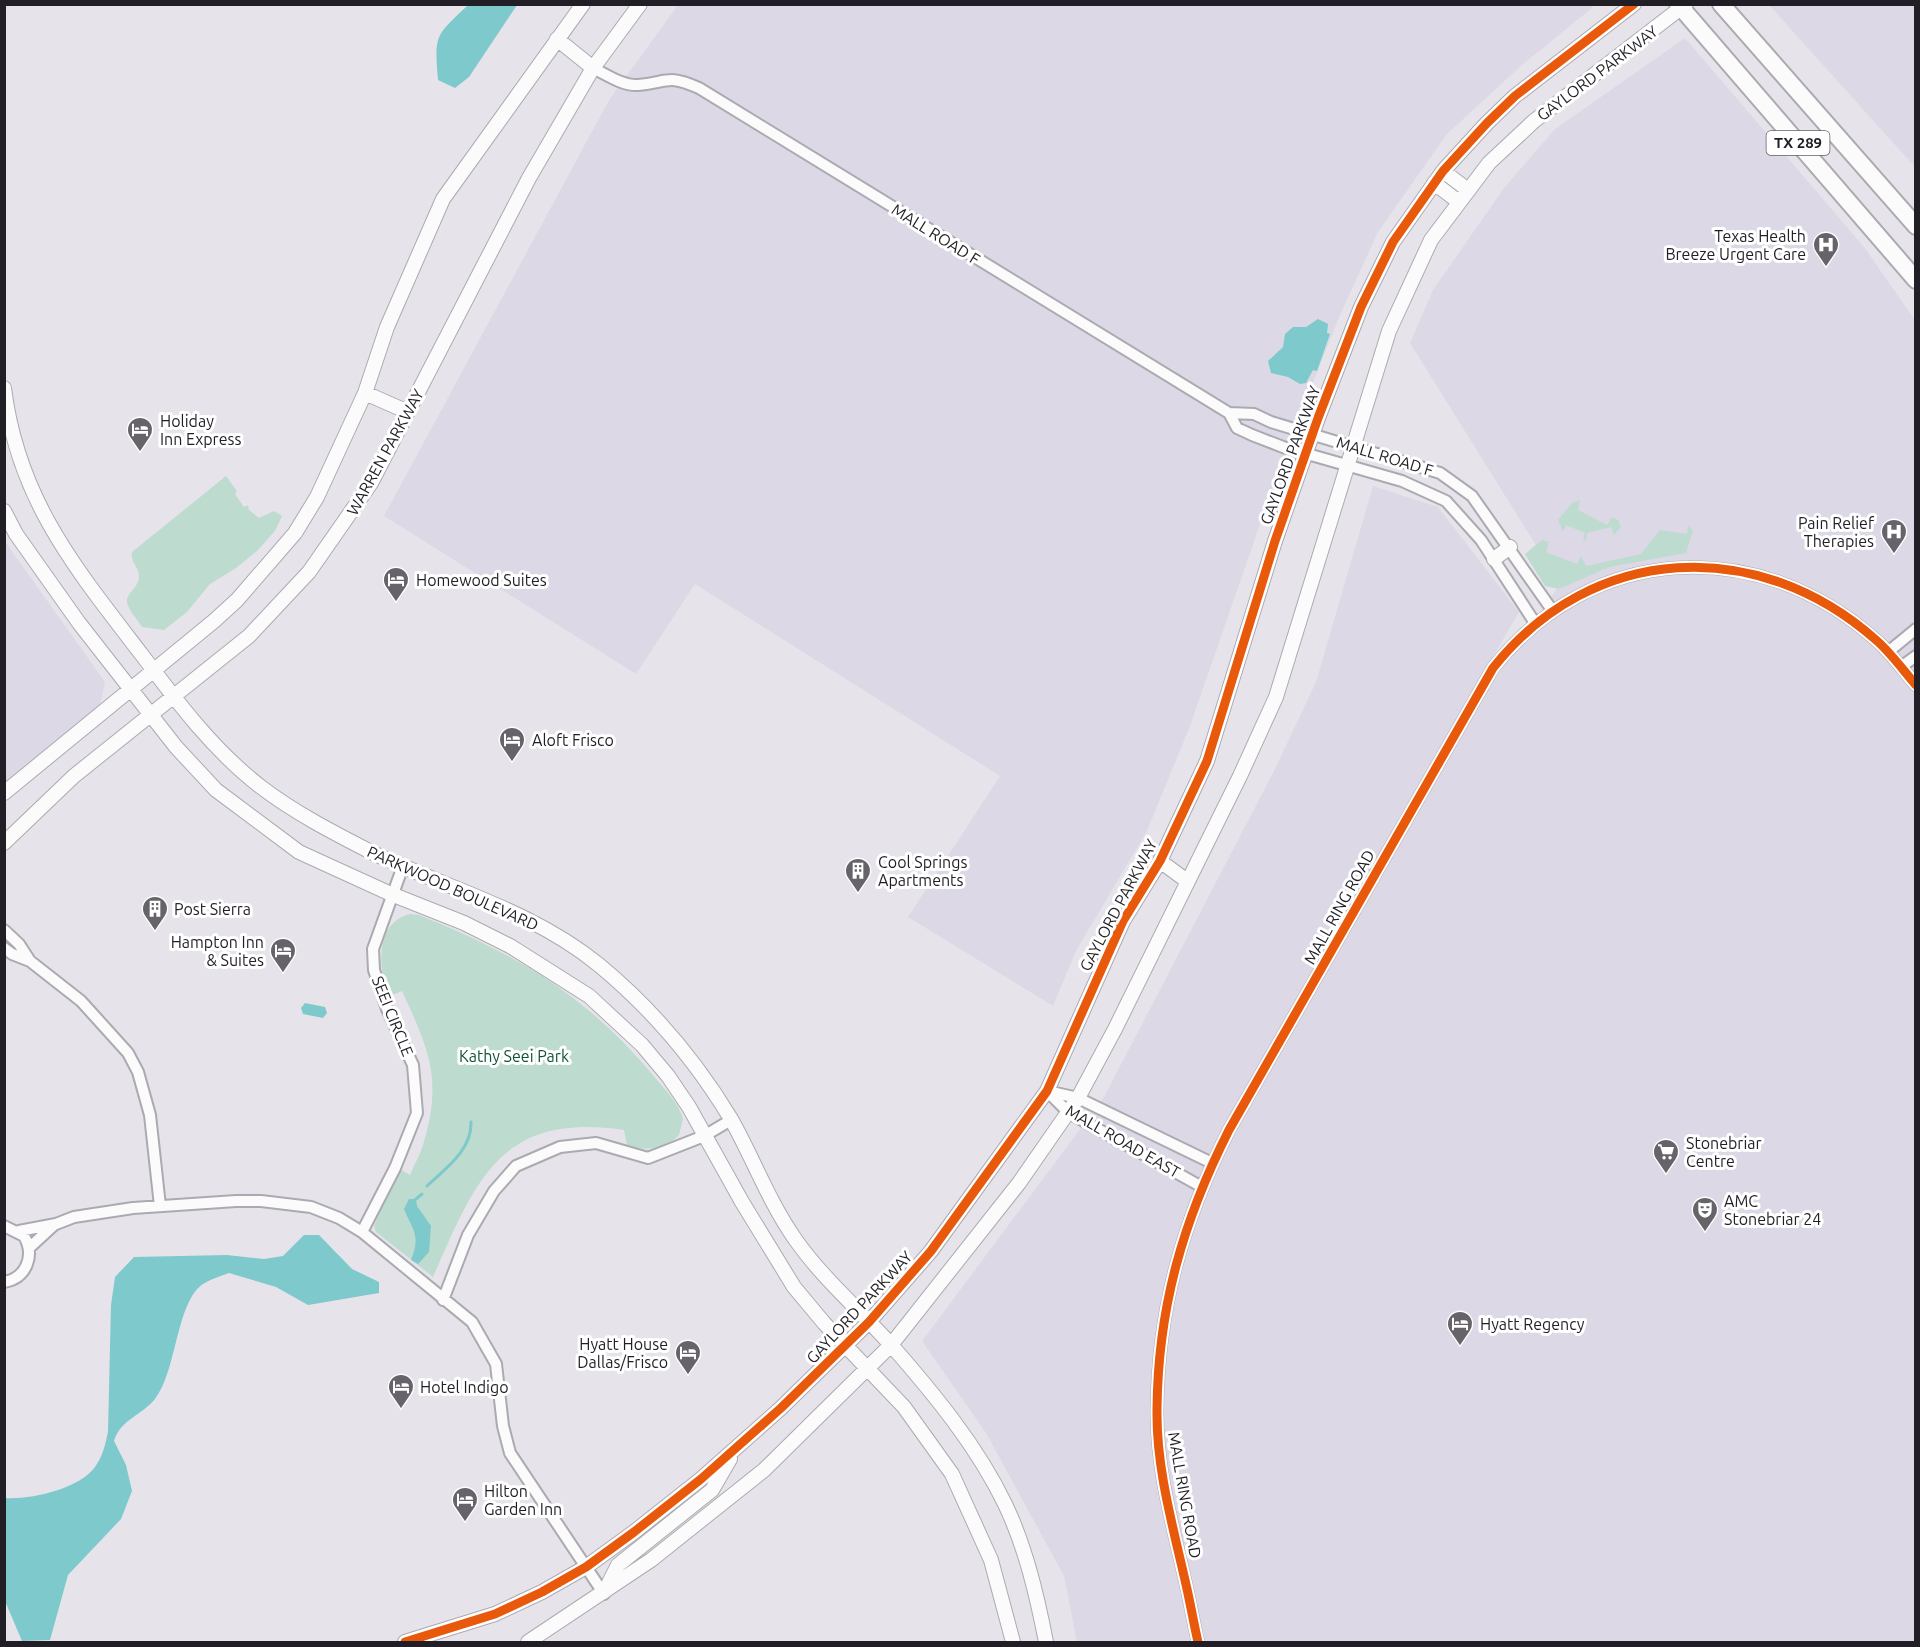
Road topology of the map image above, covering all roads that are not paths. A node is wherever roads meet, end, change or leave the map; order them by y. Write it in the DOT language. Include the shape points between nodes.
graph roads {
  1 [pos="583,4"];
  2 [pos="640,4"];
  3 [pos="1634,4"];
  4 [pos="1721,4"];
  5 [pos="1682,6"];
  6 [pos="558,39"];
  7 [pos="593,68"];
  8 [pos="1443,171"];
  9 [pos="1434,183"];
  10 [pos="1468,190"];
  11 [pos="1459,202"];
  12 [pos="1916,226"];
  13 [pos="1916,280"];
  14 [pos="4,388"];
  15 [pos="365,393"];
  16 [pos="408,412"];
  17 [pos="1229,413"];
  18 [pos="8,434"];
  19 [pos="1312,434"];
  20 [pos="1353,445"];
  21 [pos="1306,454"];
  22 [pos="1346,465"];
  23 [pos="4,512"];
  24 [pos="1510,547"];
  25 [pos="1494,559"];
  26 [pos="1552,610"];
  27 [pos="1535,622"];
  28 [pos="1916,629"];
  29 [pos="1888,652"];
  30 [pos="1916,656"];
  31 [pos="1901,667"];
  32 [pos="154,671"];
  33 [pos="1916,685"];
  34 [pos="131,690"];
  35 [pos="174,697"];
  36 [pos="151,715"];
  37 [pos="4,793"];
  38 [pos="4,843"];
  39 [pos="1160,861"];
  40 [pos="403,866"];
  41 [pos="1187,881"];
  42 [pos="391,894"];
  43 [pos="4,930"];
  44 [pos="4,948"];
  45 [pos="30,961"];
  46 [pos="1047,1091"];
  47 [pos="1078,1098"];
  48 [pos="1069,1113"];
  49 [pos="731,1120"];
  50 [pos="704,1136"];
  51 [pos="1212,1163"];
  52 [pos="1202,1187"];
  53 [pos="160,1206"];
  54 [pos="56,1224"];
  55 [pos="4,1226"];
  56 [pos="19,1231"];
  57 [pos="362,1232"];
  58 [pos="29,1248"];
  59 [pos="4,1282"];
  60 [pos="443,1300"];
  61 [pos="868,1322"];
  62 [pos="891,1345"];
  63 [pos="846,1346"];
  64 [pos="868,1369"];
  65 [pos="735,1449"];
  66 [pos="586,1566"];
  67 [pos="604,1594"];
  68 [pos="405,1642"];
  69 [pos="528,1642"];
  70 [pos="1013,1642"];
  71 [pos="1046,1642"];
  72 [pos="1198,1642"];
  1 -- 6 [label="main road"];
  2 -- 7 [label="main road, WARREN PARKWAY"];
  3 -- 8 [label="main road, GAYLORD PARKWAY" via="1515,96"];
  4 -- 12 [label="main road, TX 289"];
  5 -- 10 [label="main road, GAYLORD PARKWAY" via="1534,121"];
  5 -- 13 [label="main road, TX 289"];
  6 -- 7 [label="main road"];
  6 -- 15 [label="main road" via="443,199 387,327"];
  7 -- 16 [label="main road, WARREN PARKWAY" via="529,178"];
  7 -- 17 [label="street, MALL ROAD F" via="637,85 677,79 699,88"];
  8 -- 9 [label="main road, GAYLORD PARKWAY"];
  8 -- 10 [label="main road"];
  9 -- 11 [label="main road"];
  9 -- 19 [label="main road, GAYLORD PARKWAY" via="1382,263"];
  10 -- 11 [label="main road, GAYLORD PARKWAY"];
  11 -- 20 [label="main road, GAYLORD PARKWAY" via="1431,240 1407,287"];
  14 -- 18 [label="main road, PARKWOOD BOULEVARD"];
  15 -- 16 [label="main road"];
  15 -- 32 [label="main road" via="331,471 296,533 237,600"];
  16 -- 35 [label="main road, WARREN PARKWAY" via="371,483 309,572 249,636"];
  17 -- 19 [label="street, MALL ROAD F" via="1254,414"];
  17 -- 21 [label="street, MALL ROAD F" via="1237,428"];
  18 -- 32 [label="main road, PARKWOOD BOULEVARD" via="54,537"];
  19 -- 20 [label="street, MALL ROAD F"];
  19 -- 21 [label="main road, GAYLORD PARKWAY"];
  20 -- 22 [label="main road, GAYLORD PARKWAY"];
  20 -- 24 [label="street, MALL ROAD F" via="1440,473 1472,496"];
  21 -- 22 [label="street, MALL ROAD F"];
  21 -- 39 [label="main road, GAYLORD PARKWAY" via="1207,761"];
  22 -- 25 [label="street, MALL ROAD F" via="1402,481 1446,501"];
  22 -- 41 [label="main road, GAYLORD PARKWAY" via="1276,697"];
  23 -- 34 [label="main road, PARKWOOD BOULEVARD" via="56,592"];
  24 -- 25 [label="main road"];
  24 -- 26 [label="street, MALL ROAD F"];
  25 -- 27 [label="street, MALL ROAD F"];
  26 -- 27 [label="street, MALL RING ROAD"];
  26 -- 29 [label="street, MALL RING ROAD" via="1585,590 1622,577 1661,569 1722,569 1770,579 1804,592 1856,624"];
  27 -- 51 [label="street, MALL RING ROAD" via="1511,645 1473,700"];
  28 -- 29 [label="street"];
  29 -- 31 [label="street, MALL RING ROAD"];
  30 -- 31 [label="street"];
  31 -- 33 [label="street, MALL RING ROAD"];
  32 -- 34 [label="main road"];
  32 -- 35 [label="main road, PARKWOOD BOULEVARD"];
  34 -- 36 [label="main road, PARKWOOD BOULEVARD"];
  34 -- 37 [label="main road"];
  35 -- 36 [label="main road, WARREN PARKWAY"];
  35 -- 40 [label="main road, PARKWOOD BOULEVARD" via="221,752 263,788 316,822"];
  36 -- 38 [label="main road, WARREN PARKWAY" via="74,776"];
  36 -- 42 [label="main road, PARKWOOD BOULEVARD" via="216,790 299,852"];
  39 -- 41 [label="main road"];
  39 -- 46 [label="main road, GAYLORD PARKWAY" via="1123,921"];
  40 -- 42 [label="street, SEEI CIRCLE"];
  40 -- 49 [label="main road, PARKWOOD BOULEVARD" via="500,906 596,963 654,1015 705,1078"];
  41 -- 47 [label="main road, GAYLORD PARKWAY"];
  42 -- 50 [label="main road, PARKWOOD BOULEVARD" via="501,942 589,996 642,1045 668,1076"];
  42 -- 57 [label="street, SEEI CIRCLE" via="373,949 374,970 412,1065 417,1113 395,1168"];
  43 -- 45 [label="street"];
  44 -- 45 [label="street"];
  45 -- 53 [label="street" via="81,1001 128,1053 138,1072 150,1115"];
  46 -- 47 [label="street, MALL ROAD EAST"];
  46 -- 48 [label="street, MALL ROAD EAST"];
  46 -- 61 [label="main road, GAYLORD PARKWAY" via="931,1251"];
  47 -- 48 [label="main road, GAYLORD PARKWAY"];
  47 -- 51 [label="street, MALL ROAD EAST"];
  48 -- 52 [label="street, MALL ROAD EAST"];
  48 -- 62 [label="main road, GAYLORD PARKWAY"];
  49 -- 50 [label="street"];
  49 -- 61 [label="main road, PARKWOOD BOULEVARD" via="792,1234"];
  50 -- 60 [label="street" via="648,1158 596,1143 560,1147 516,1166 494,1191 468,1235"];
  50 -- 63 [label="main road, PARKWOOD BOULEVARD" via="794,1287"];
  51 -- 52 [label="street, MALL RING ROAD"];
  52 -- 72 [label="street, MALL RING ROAD" via="1181,1242 1164,1309 1156,1410 1165,1491"];
  53 -- 54 [label="street" via="74,1217"];
  53 -- 57 [label="street" via="261,1201 311,1207"];
  54 -- 56 [label="street"];
  54 -- 58 [label="street"];
  55 -- 56 [label="street"];
  56 -- 58 [label="street"];
  57 -- 60 [label="street"];
  58 -- 59 [label="street" via="23,1272"];
  60 -- 66 [label="street" via="472,1322 496,1364 510,1453"];
  61 -- 62 [label="main road, PARKWOOD BOULEVARD"];
  61 -- 63 [label="main road, GAYLORD PARKWAY"];
  62 -- 64 [label="main road, GAYLORD PARKWAY"];
  62 -- 71 [label="main road, PARKWOOD BOULEVARD" via="970,1443 1006,1506 1036,1592"];
  63 -- 64 [label="main road, PARKWOOD BOULEVARD"];
  63 -- 65 [label="main road, GAYLORD PARKWAY"];
  64 -- 67 [label="main road, GAYLORD PARKWAY" via="764,1470"];
  64 -- 70 [label="main road, PARKWOOD BOULEVARD" via="904,1407 952,1474 991,1560"];
  65 -- 66 [label="main road, GAYLORD PARKWAY"];
  65 -- 67 [label="main road" via="712,1490 618,1565"];
  66 -- 67 [label="street"];
  66 -- 68 [label="main road, GAYLORD PARKWAY" via="495,1614"];
  67 -- 69 [label="main road, GAYLORD PARKWAY"];
}
